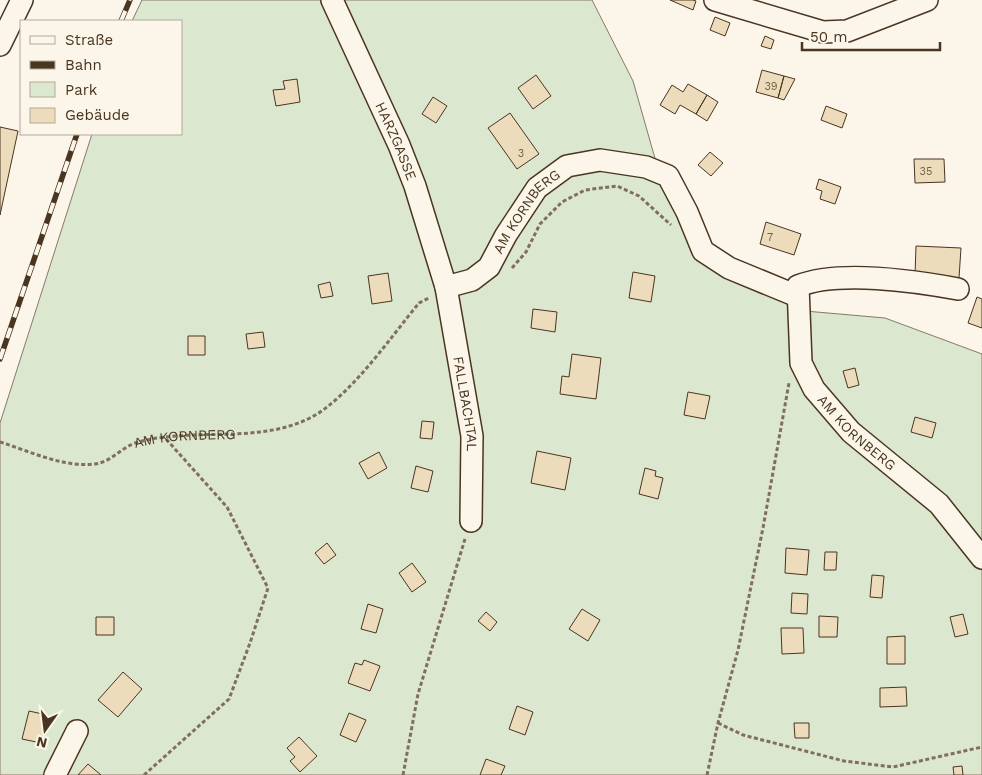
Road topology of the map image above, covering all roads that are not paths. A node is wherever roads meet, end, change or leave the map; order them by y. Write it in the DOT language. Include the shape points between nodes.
graph roads {
  1 [pos="22,0"];
  2 [pos="332,0"];
  3 [pos="716,0"];
  4 [pos="927,0"];
  5 [pos="0,45"];
  6 [pos="446,288"];
  7 [pos="958,289"];
  8 [pos="797,296"];
  9 [pos="471,521"];
  10 [pos="982,558"];
  11 [pos="77,731"];
  12 [pos="55,775"];
  1 -- 5 [label="street"];
  2 -- 6 [label="street, HARZGASSE" via="399,145"];
  3 -- 4 [label="street" via="823,32 847,31"];
  6 -- 8 [label="street, AM KORNBERG" via="472,280 489,267 537,188 567,166 600,160 646,167 668,176 703,251 729,268"];
  6 -- 9 [label="street, FALLBACHTAL" via="472,436"];
  7 -- 8 [label="street" via="919,282 813,280 798,286"];
  8 -- 10 [label="street, AM KORNBERG" via="801,363 814,389 851,432 939,504"];
  11 -- 12 [label="street"];
}
